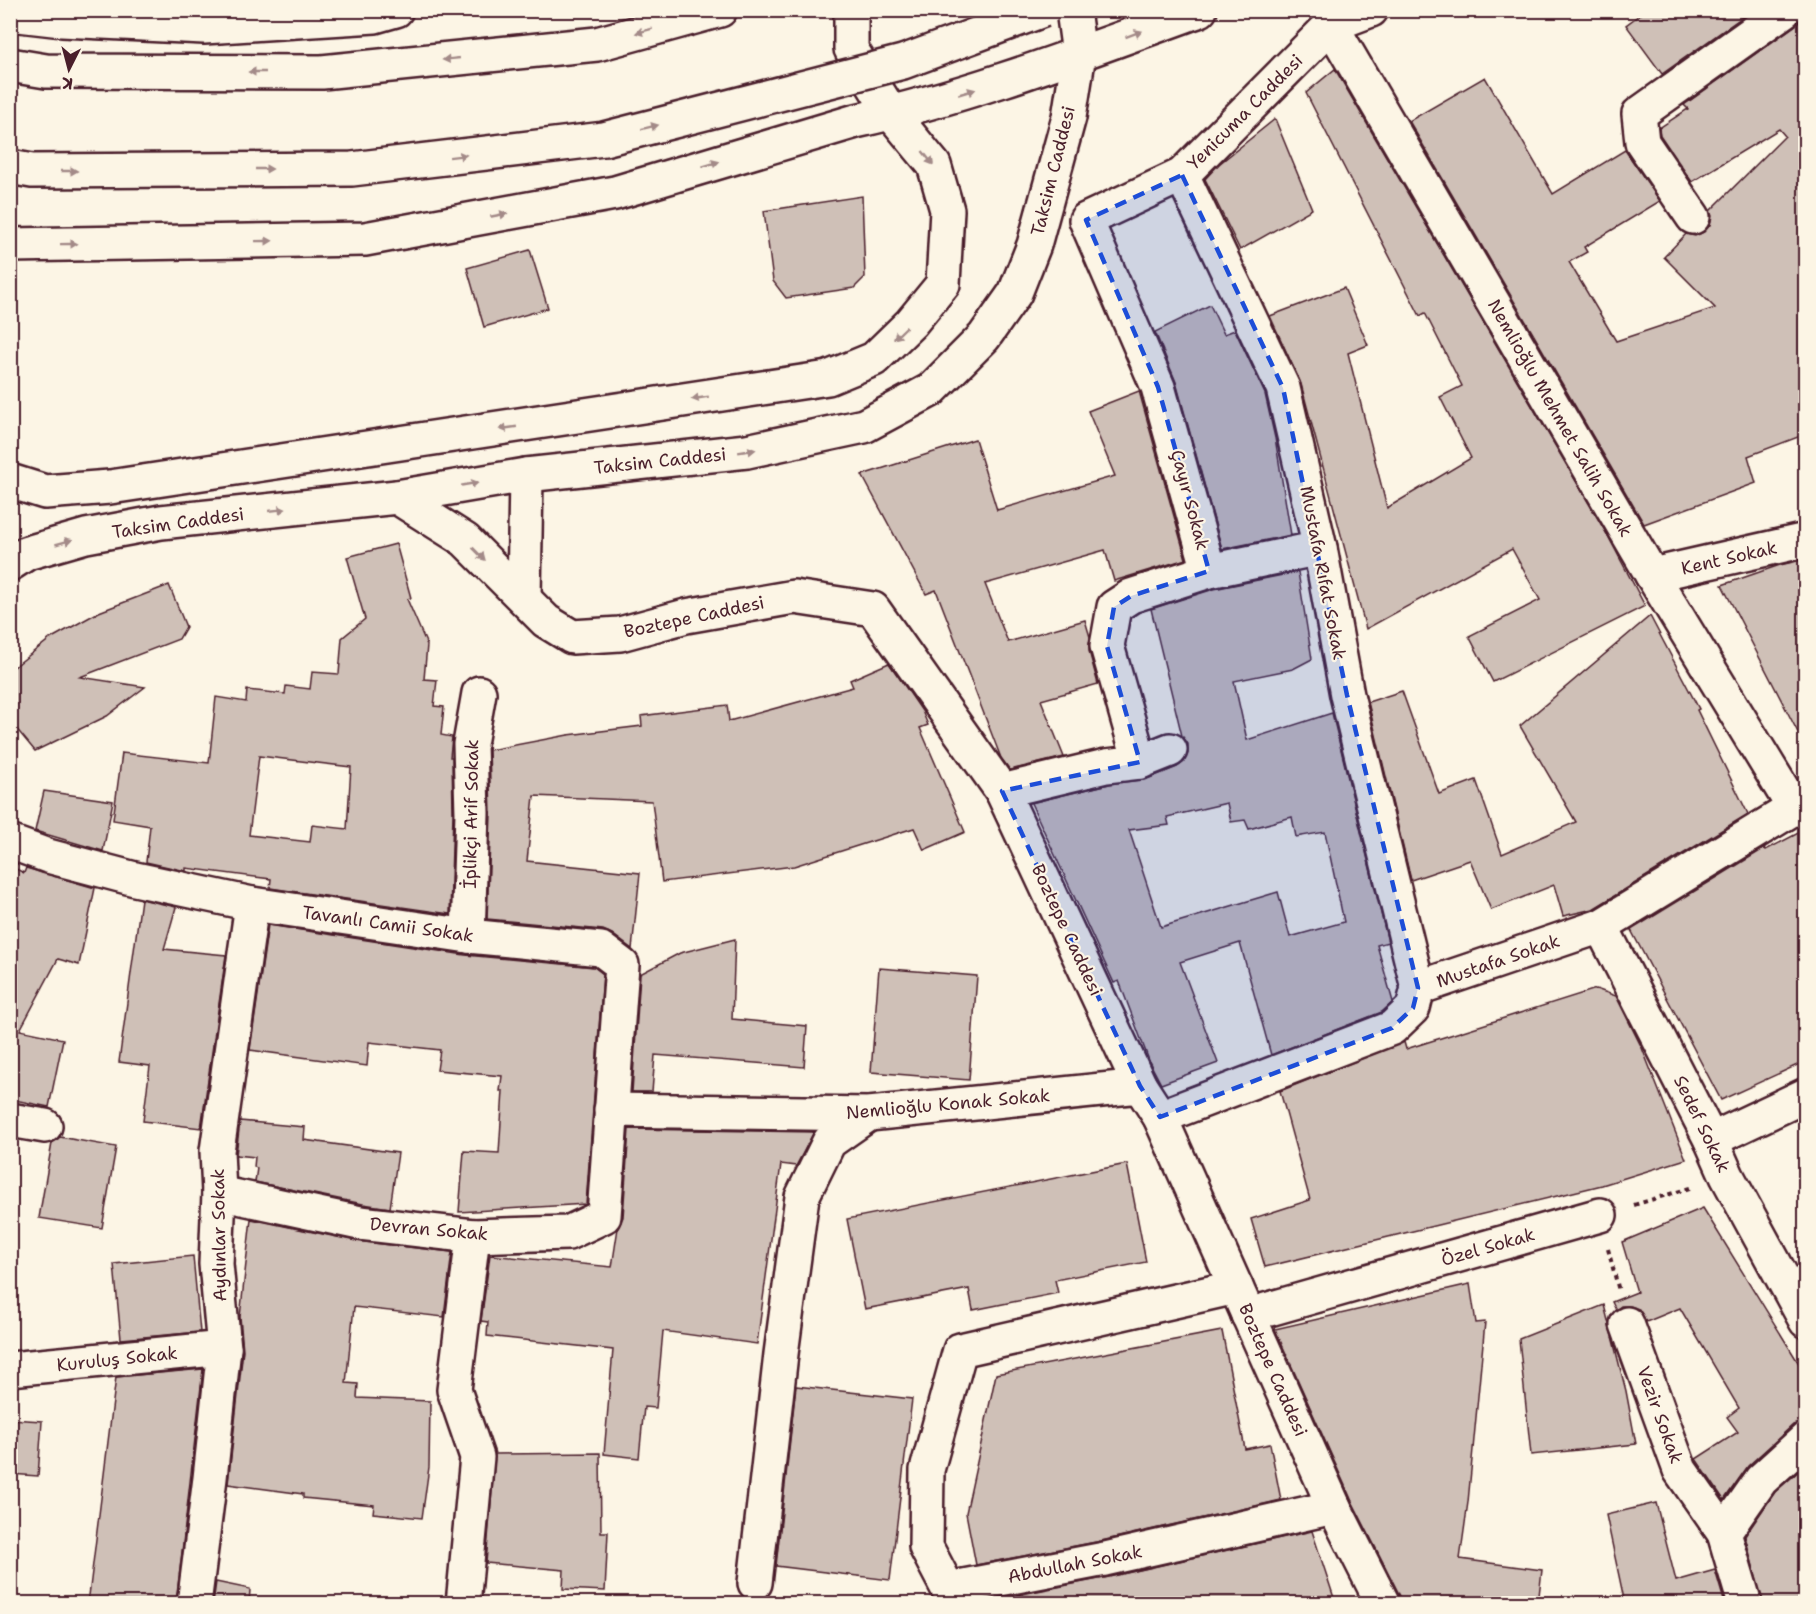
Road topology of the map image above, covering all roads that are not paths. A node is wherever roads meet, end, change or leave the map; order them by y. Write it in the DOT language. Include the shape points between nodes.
graph roads {
  1 [pos="720,10"];
  2 [pos="851,10"];
  3 [pos="1042,10"];
  4 [pos="1073,10"];
  5 [pos="1200,10"];
  6 [pos="1371,10"];
  7 [pos="1785,10"];
  8 [pos="384,12"];
  9 [pos="10,14"];
  10 [pos="1331,25"];
  11 [pos="1078,54"];
  12 [pos="10,65"];
  13 [pos="891,113"];
  14 [pos="10,167"];
  15 [pos="1182,175"];
  16 [pos="1693,217"];
  17 [pos="1086,220"];
  18 [pos="10,245"];
  19 [pos="526,475"];
  20 [pos="10,481"];
  21 [pos="397,497"];
  22 [pos="1806,540"];
  23 [pos="1320,548"];
  24 [pos="10,564"];
  25 [pos="1209,571"];
  26 [pos="1652,575"];
  27 [pos="524,598"];
  28 [pos="479,693"];
  29 [pos="1170,750"];
  30 [pos="1140,762"];
  31 [pos="1002,791"];
  32 [pos="1800,806"];
  33 [pos="10,842"];
  34 [pos="252,904"];
  35 [pos="1600,926"];
  36 [pos="468,936"];
  37 [pos="1418,988"];
  38 [pos="1140,1086"];
  39 [pos="1806,1095"];
  40 [pos="611,1110"];
  41 [pos="869,1114"];
  42 [pos="1160,1117"];
  43 [pos="10,1119"];
  44 [pos="45,1126"];
  45 [pos="1711,1140"];
  46 [pos="219,1193"];
  47 [pos="1600,1215"];
  48 [pos="473,1236"];
  49 [pos="1242,1301"];
  50 [pos="1806,1321"];
  51 [pos="1627,1324"];
  52 [pos="224,1348"];
  53 [pos="10,1369"];
  54 [pos="1806,1439"];
  55 [pos="1334,1507"];
  56 [pos="1724,1533"];
  57 [pos="755,1583"];
  58 [pos="194,1604"];
  59 [pos="463,1604"];
  60 [pos="1383,1604"];
  61 [pos="1745,1604"];
  1 -- 12 [label="street, one-way" via="597,44 322,72 46,71"];
  2 -- 13 [label="street" via="851,49"];
  14 -- 3 [label="street, one-way, bridge" via="32,171 352,169 604,140 903,62"];
  4 -- 11 [label="street, Taksim Caddesi"];
  11 -- 5 [label="street, one-way"];
  6 -- 10 [label="street"];
  7 -- 16 [label="street" via="1639,114 1642,142"];
  8 -- 9 [label="street" via="204,27"];
  10 -- 15 [label="street, Yenicuma Caddesi"];
  10 -- 26 [label="street, Nemlioğlu Mehmet Salih Sokak"];
  13 -- 11 [label="street, one-way"];
  19 -- 11 [label="street, Taksim Caddesi, one-way" via="747,451 864,426 931,390 984,337 1015,293 1034,245 1068,117"];
  18 -- 13 [label="street, one-way" via="365,239 615,193"];
  13 -- 20 [label="street, one-way" via="934,165 947,210 943,284 874,359 828,378 110,487 45,492"];
  15 -- 17 [label="street, Yenicuma Caddesi"];
  15 -- 23 [label="street, Mustafa Rıfat Sokak" via="1283,388"];
  17 -- 25 [label="street, Çayır Sokak" via="1158,387"];
  21 -- 19 [label="street, Taksim Caddesi, one-way"];
  19 -- 27 [label="street"];
  24 -- 21 [label="street, Taksim Caddesi, one-way" via="27,553 86,536 161,522"];
  21 -- 27 [label="street, Boztepe Caddesi, one-way" via="465,540"];
  22 -- 26 [label="street, Kent Sokak"];
  23 -- 25 [label="street"];
  23 -- 37 [label="street, Mustafa Rıfat Sokak" via="1347,695"];
  25 -- 30 [label="street, Çayır Sokak" via="1131,596 1114,607 1107,646"];
  26 -- 32 [label="street, Nemlioğlu Mehmet Salih Sokak"];
  27 -- 31 [label="street, Boztepe Caddesi" via="546,621 572,637 620,634 686,616 794,597 873,609"];
  28 -- 36 [label="street, İplikçi Arif Sokak" via="470,744"];
  29 -- 30 [label="street"];
  30 -- 31 [label="street" via="1106,765"];
  31 -- 38 [label="street, Boztepe Caddesi"];
  32 -- 35 [label="street, Mustafa Sokak"];
  33 -- 34 [label="street, Tavanlı Camii Sokak" via="135,879"];
  34 -- 36 [label="street, Tavanlı Camii Sokak"];
  34 -- 46 [label="street, Aydınlar Sokak" via="216,1151"];
  35 -- 37 [label="street, Mustafa Sokak"];
  35 -- 45 [label="street, Sedef Sokak"];
  36 -- 40 [label="street, Tavanlı Camii Sokak" via="601,949 622,965"];
  37 -- 42 [label="street, Mustafa Sokak" via="1413,1008 1392,1028"];
  38 -- 41 [label="street, Nemlioğlu Konak Sokak"];
  38 -- 42 [label="street, Boztepe Caddesi"];
  39 -- 45 [label="street"];
  40 -- 41 [label="street, Nemlioğlu Konak Sokak"];
  40 -- 48 [label="street, Devran Sokak" via="604,1216 568,1233"];
  41 -- 57 [label="street" via="829,1142 802,1197"];
  42 -- 49 [label="street, Boztepe Caddesi"];
  43 -- 44 [label="street"];
  45 -- 50 [label="street, Sedef Sokak"];
  46 -- 48 [label="street, Devran Sokak" via="360,1223"];
  46 -- 52 [label="street, Aydınlar Sokak" via="216,1264"];
  47 -- 49 [label="street, Özel Sokak"];
  48 -- 59 [label="street" via="454,1390 477,1457"];
  49 -- 55 [label="street, Boztepe Caddesi"];
  49 -- 55 [label="street, Abdullah Sokak" via="960,1350 927,1470 926,1547 948,1589 1105,1559"];
  51 -- 56 [label="street, Vezir Sokak" via="1680,1470"];
  52 -- 53 [label="street, Kuruluş Sokak"];
  52 -- 58 [label="street, Aydınlar Sokak"];
  54 -- 56 [label="street" via="1761,1480"];
  55 -- 60 [label="street, Boztepe Caddesi"];
  56 -- 61 [label="street, Vezir Sokak"];
}
